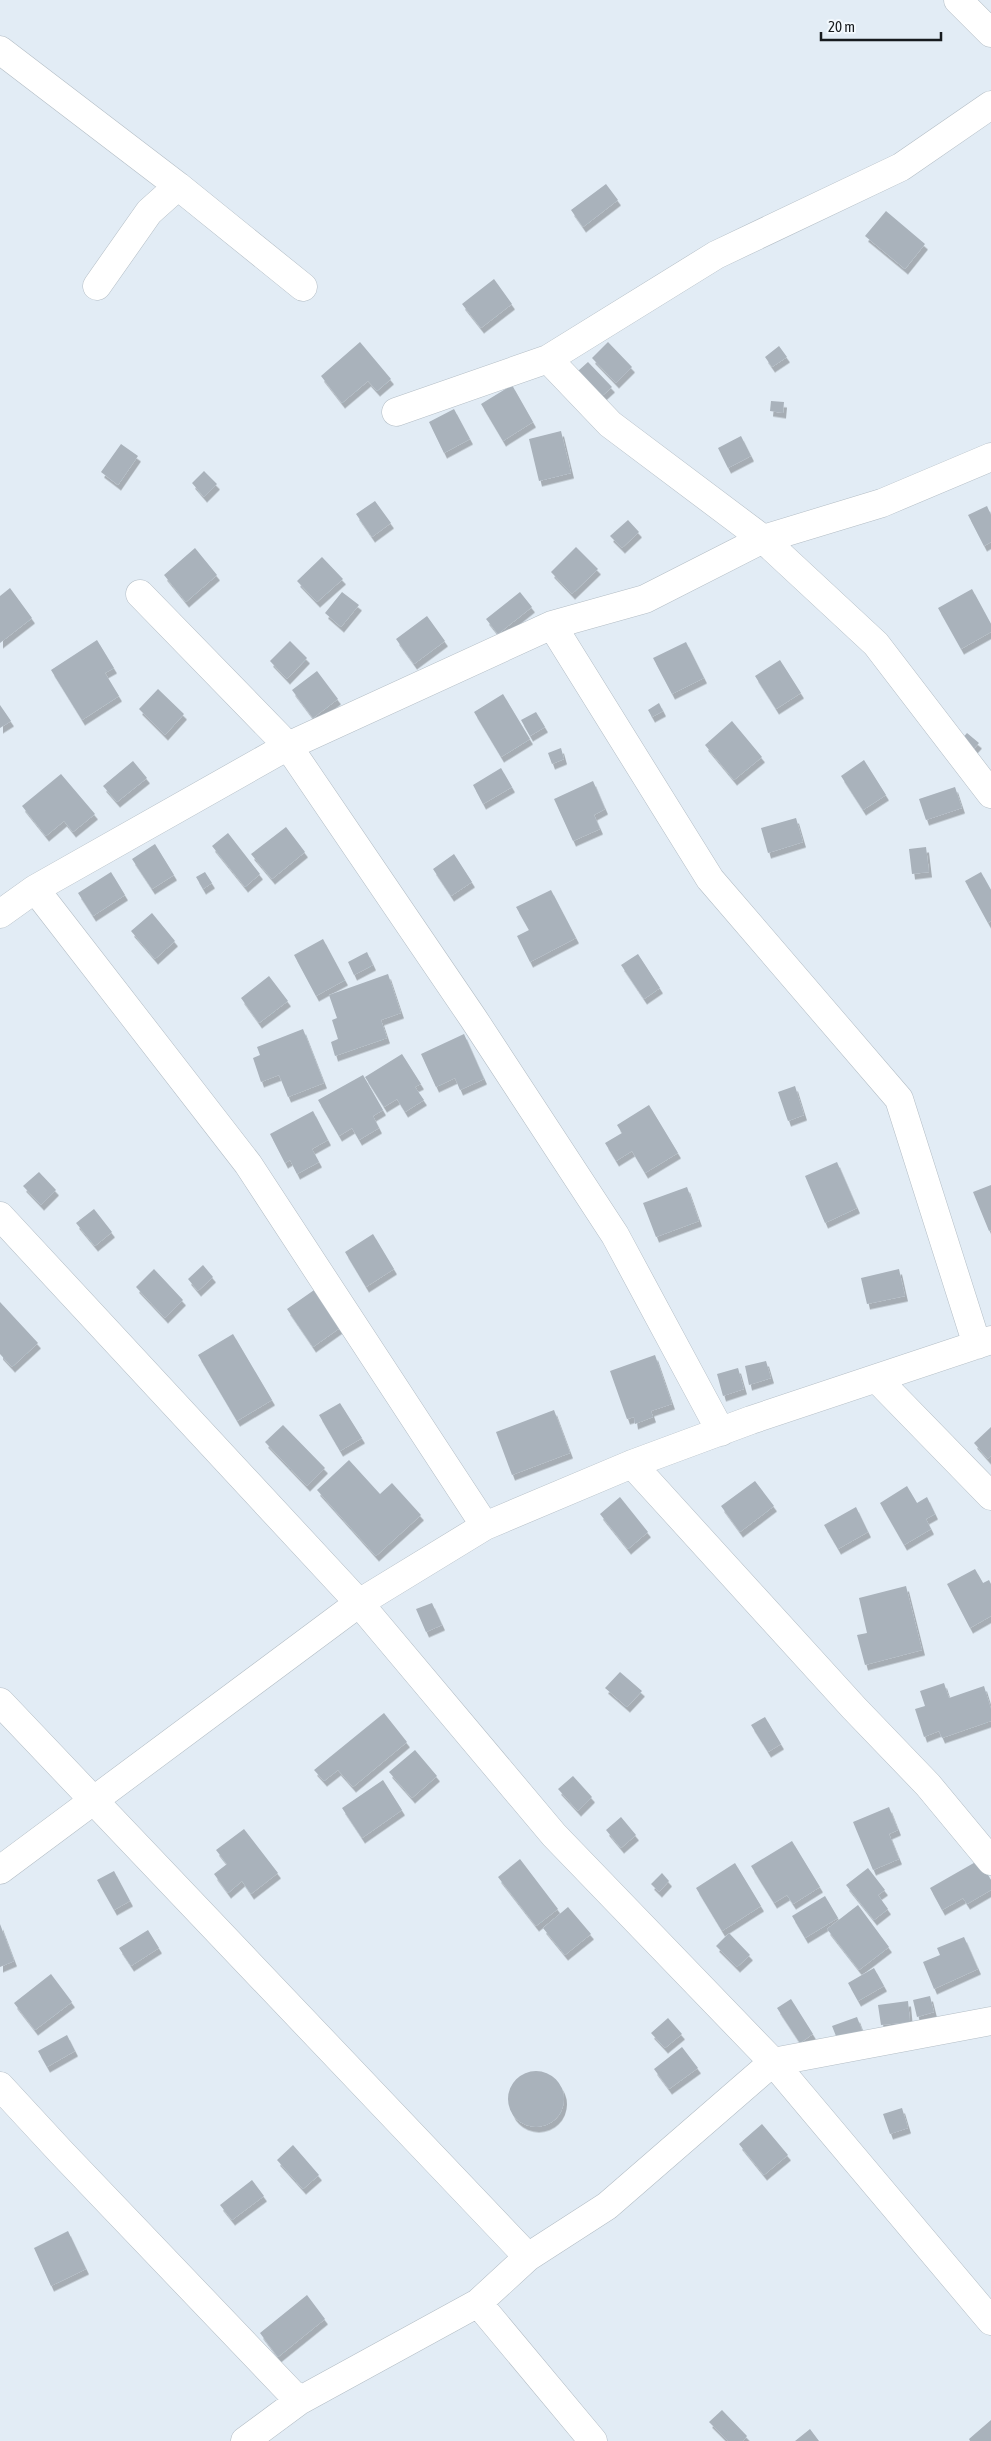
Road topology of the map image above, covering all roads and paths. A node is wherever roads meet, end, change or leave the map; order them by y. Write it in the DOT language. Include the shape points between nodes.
graph roads {
  1 [pos="958,0"];
  2 [pos="991,33"];
  3 [pos="0,50"];
  4 [pos="991,105"];
  5 [pos="178,186"];
  6 [pos="97,286"];
  7 [pos="303,287"];
  8 [pos="548,358"];
  9 [pos="396,412"];
  10 [pos="991,457"];
  11 [pos="763,540"];
  12 [pos="140,594"];
  13 [pos="552,625"];
  14 [pos="288,746"];
  15 [pos="991,794"];
  16 [pos="35,889"];
  17 [pos="0,914"];
  18 [pos="0,1216"];
  19 [pos="984,1342"];
  20 [pos="877,1380"];
  21 [pos="721,1432"];
  22 [pos="632,1464"];
  23 [pos="991,1496"];
  24 [pos="485,1526"];
  25 [pos="359,1602"];
  26 [pos="0,1702"];
  27 [pos="94,1801"];
  28 [pos="991,1861"];
  29 [pos="0,1870"];
  30 [pos="991,2021"];
  31 [pos="773,2062"];
  32 [pos="0,2086"];
  33 [pos="528,2257"];
  34 [pos="478,2303"];
  35 [pos="991,2321"];
  36 [pos="299,2401"];
  37 [pos="245,2441"];
  38 [pos="593,2441"];
  1 -- 2 [label="street"];
  3 -- 5 [label="street"];
  4 -- 8 [label="street" via="901,167 716,255"];
  5 -- 6 [label="street" via="149,212"];
  5 -- 7 [label="street"];
  8 -- 9 [label="street"];
  8 -- 11 [label="street" via="610,424"];
  10 -- 11 [label="street" via="882,503"];
  11 -- 13 [label="street" via="645,599"];
  11 -- 15 [label="street" via="876,644"];
  12 -- 14 [label="street"];
  13 -- 14 [label="street"];
  13 -- 19 [label="street" via="710,879 899,1099"];
  14 -- 16 [label="street"];
  14 -- 21 [label="street" via="473,1018 615,1235"];
  16 -- 17 [label="street"];
  16 -- 24 [label="street" via="248,1164"];
  18 -- 25 [label="street"];
  19 -- 20 [label="street"];
  20 -- 21 [label="street"];
  20 -- 23 [label="street"];
  21 -- 22 [label="street"];
  22 -- 24 [label="street"];
  22 -- 28 [label="street" via="928,1785"];
  24 -- 25 [label="street"];
  25 -- 27 [label="street"];
  25 -- 31 [label="street" via="554,1835"];
  26 -- 27 [label="street"];
  27 -- 29 [label="street"];
  27 -- 33 [label="street"];
  30 -- 31 [label="street"];
  31 -- 33 [label="street" via="607,2206"];
  31 -- 35 [label="street"];
  32 -- 36 [label="street"];
  33 -- 34 [label="street"];
  34 -- 36 [label="street"];
  34 -- 38 [label="street"];
  36 -- 37 [label="street"];
}
